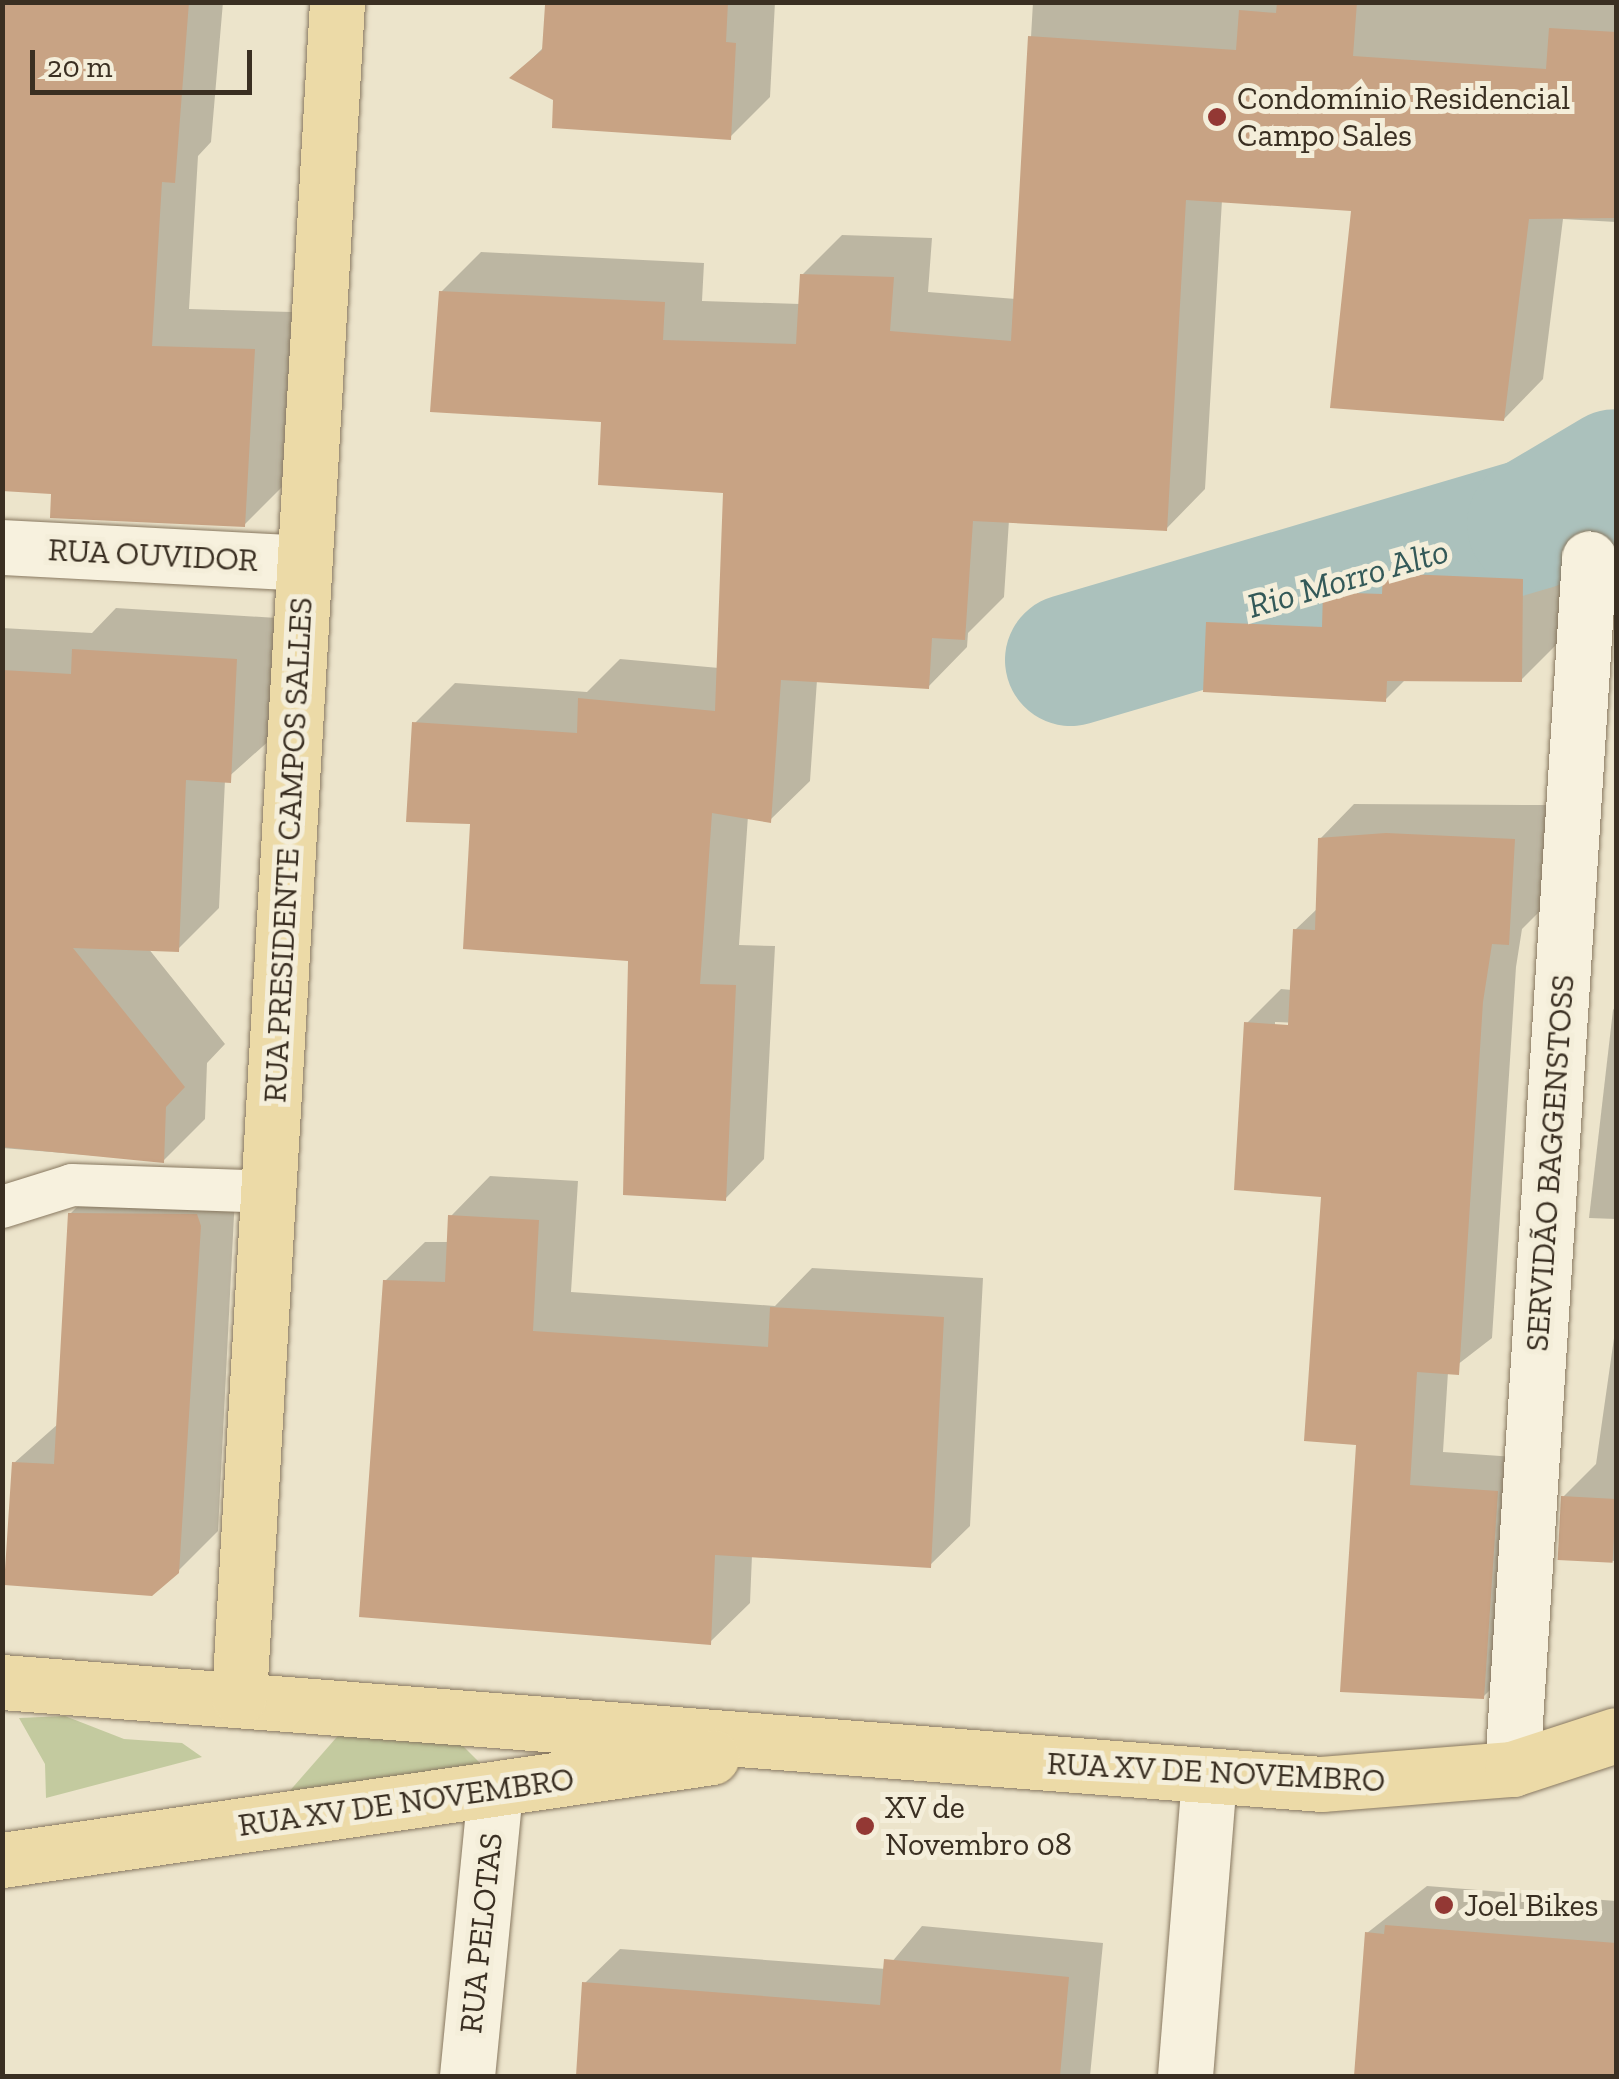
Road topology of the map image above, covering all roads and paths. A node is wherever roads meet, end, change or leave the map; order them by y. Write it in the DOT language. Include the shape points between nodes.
graph roads {
  1 [pos="338,2"];
  2 [pos="2,548"];
  3 [pos="1588,558"];
  4 [pos="304,563"];
  5 [pos="268,1192"];
  6 [pos="2,1207"];
  7 [pos="2,1682"];
  8 [pos="239,1697"];
  9 [pos="1616,1735"];
  10 [pos="810,1743"];
  11 [pos="1512,1768"];
  12 [pos="1209,1777"];
  13 [pos="495,1789"];
  14 [pos="2,1860"];
  15 [pos="466,2076"];
  16 [pos="1186,2076"];
  1 -- 4 [label="main road, RUA PRESIDENTE CAMPOS SALLES"];
  2 -- 4 [label="street, RUA OUVIDOR"];
  3 -- 11 [label="street, SERVIDÃO BAGGENSTOSS"];
  4 -- 5 [label="main road, RUA PRESIDENTE CAMPOS SALLES"];
  5 -- 6 [label="lane" via="72,1185"];
  5 -- 8 [label="main road, RUA PRESIDENTE CAMPOS SALLES"];
  7 -- 8 [label="main road, RUA XV DE NOVEMBRO"];
  8 -- 10 [label="main road, RUA XV DE NOVEMBRO"];
  9 -- 11 [label="main road, RUA XV DE NOVEMBRO"];
  10 -- 12 [label="main road, RUA XV DE NOVEMBRO"];
  10 -- 13 [label="main road, RUA XV DE NOVEMBRO"];
  11 -- 12 [label="main road, RUA XV DE NOVEMBRO" via="1410,1783"];
  12 -- 16 [label="street"];
  13 -- 14 [label="main road, RUA XV DE NOVEMBRO"];
  13 -- 15 [label="street, RUA PELOTAS"];
}
